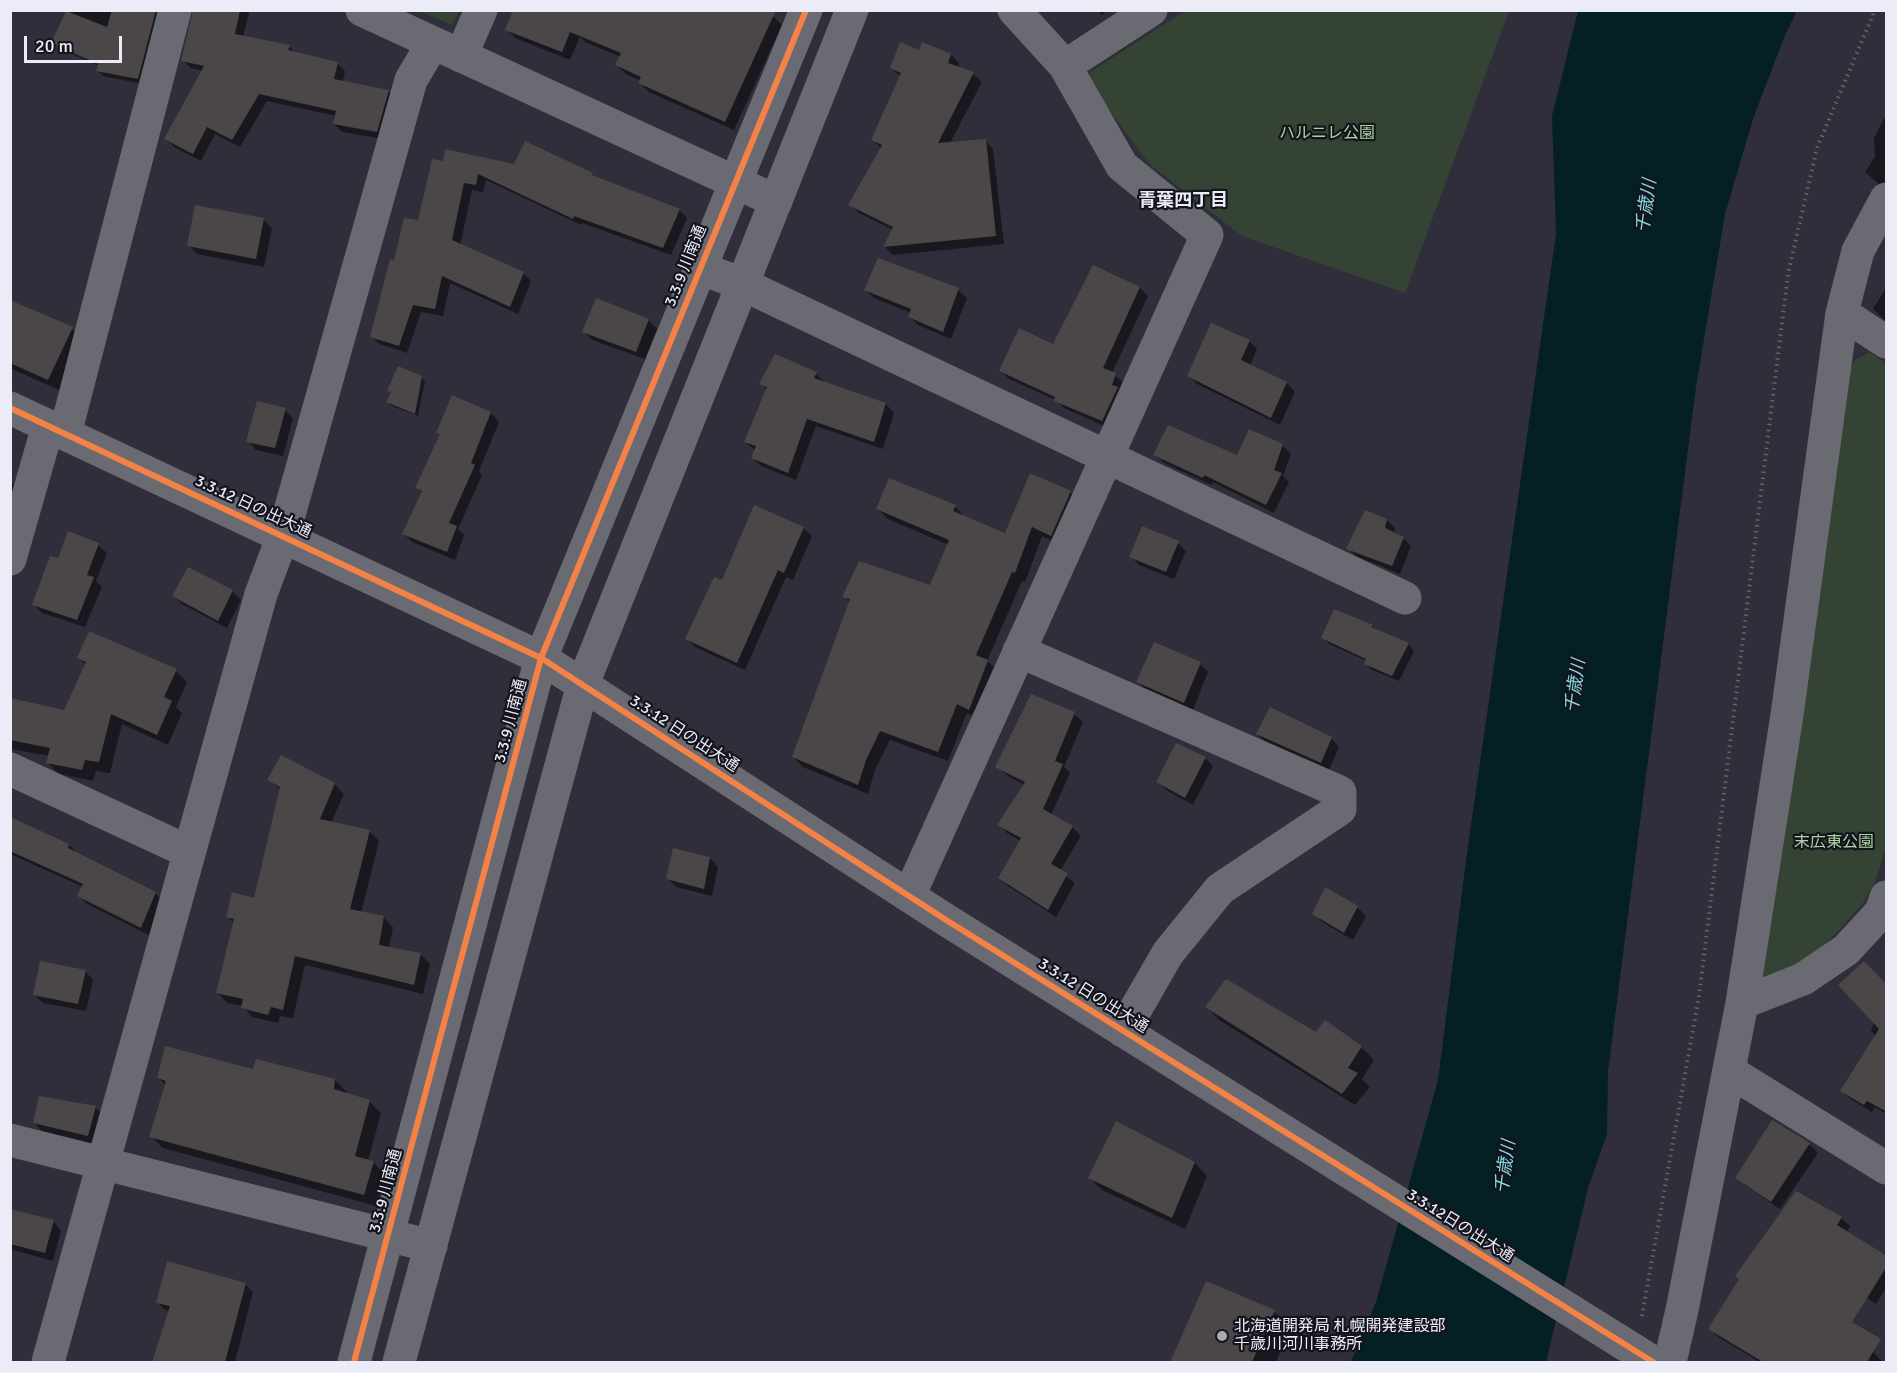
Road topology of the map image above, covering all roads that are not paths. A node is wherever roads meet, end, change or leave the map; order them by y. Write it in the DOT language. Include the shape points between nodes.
graph roads {
  1 [pos="175,10"];
  2 [pos="362,10"];
  3 [pos="481,10"];
  4 [pos="806,10"];
  5 [pos="852,10"];
  6 [pos="1014,10"];
  7 [pos="1151,10"];
  8 [pos="447,49"];
  9 [pos="1065,66"];
  10 [pos="736,182"];
  11 [pos="1887,199"];
  12 [pos="776,201"];
  13 [pos="700,268"];
  14 [pos="742,284"];
  15 [pos="1842,313"];
  16 [pos="1887,342"];
  17 [pos="10,408"];
  18 [pos="56,430"];
  19 [pos="1106,458"];
  20 [pos="283,536"];
  21 [pos="10,559"];
  22 [pos="1405,598"];
  23 [pos="1019,651"];
  24 [pos="541,658"];
  25 [pos="583,684"];
  26 [pos="10,769"];
  27 [pos="189,852"];
  28 [pos="909,896"];
  29 [pos="1887,897"];
  30 [pos="1878,929"];
  31 [pos="1742,1003"];
  32 [pos="1123,1031"];
  33 [pos="1729,1071"];
  34 [pos="10,1140"];
  35 [pos="1307,1146"];
  36 [pos="102,1163"];
  37 [pos="1887,1168"];
  38 [pos="388,1235"];
  39 [pos="431,1246"];
  40 [pos="1644,1357"];
  41 [pos="48,1362"];
  42 [pos="354,1362"];
  43 [pos="399,1362"];
  44 [pos="1670,1362"];
  1 -- 18 [label="street"];
  2 -- 8 [label="street"];
  3 -- 8 [label="street"];
  4 -- 10 [label="street, 3.3.9 川南通"];
  5 -- 12 [label="street"];
  6 -- 9 [label="street"];
  7 -- 9 [label="street"];
  8 -- 10 [label="street"];
  8 -- 20 [label="street" via="411,81"];
  9 -- 19 [label="street" via="1122,166 1207,235"];
  10 -- 12 [label="street"];
  10 -- 13 [label="street, 3.3.9 川南通"];
  11 -- 15 [label="street" via="1858,251"];
  12 -- 14 [label="street"];
  13 -- 14 [label="street"];
  13 -- 24 [label="street, 3.3.9 川南通"];
  14 -- 19 [label="street"];
  14 -- 25 [label="street"];
  15 -- 16 [label="street"];
  15 -- 31 [label="street" via="1787,715"];
  17 -- 18 [label="street, 3.3.12 日の出大通"];
  18 -- 20 [label="street, 3.3.12 日の出大通"];
  18 -- 21 [label="street"];
  19 -- 22 [label="street"];
  19 -- 23 [label="street"];
  20 -- 24 [label="street, 3.3.12 日の出大通"];
  20 -- 27 [label="street" via="261,594"];
  23 -- 28 [label="street"];
  23 -- 32 [label="street" via="1340,792 1340,808 1220,889 1168,953"];
  24 -- 25 [label="street, 3.3.12 日の出大通"];
  24 -- 38 [label="street, 3.3.9 川南通"];
  25 -- 28 [label="street, 3.3.12 日の出大通"];
  25 -- 39 [label="street"];
  26 -- 27 [label="street"];
  27 -- 36 [label="street"];
  28 -- 32 [label="street, 3.3.12 日の出大通"];
  29 -- 30 [label="street"];
  30 -- 31 [label="street" via="1803,979"];
  31 -- 33 [label="street"];
  32 -- 35 [label="street, 3.3.12 日の出大通"];
  33 -- 37 [label="street"];
  33 -- 44 [label="street"];
  34 -- 36 [label="street"];
  35 -- 40 [label="street, 3.3.12日の出大通"];
  36 -- 38 [label="street"];
  36 -- 41 [label="street"];
  38 -- 39 [label="street"];
  38 -- 42 [label="street, 3.3.9 川南通"];
  39 -- 43 [label="street"];
}
